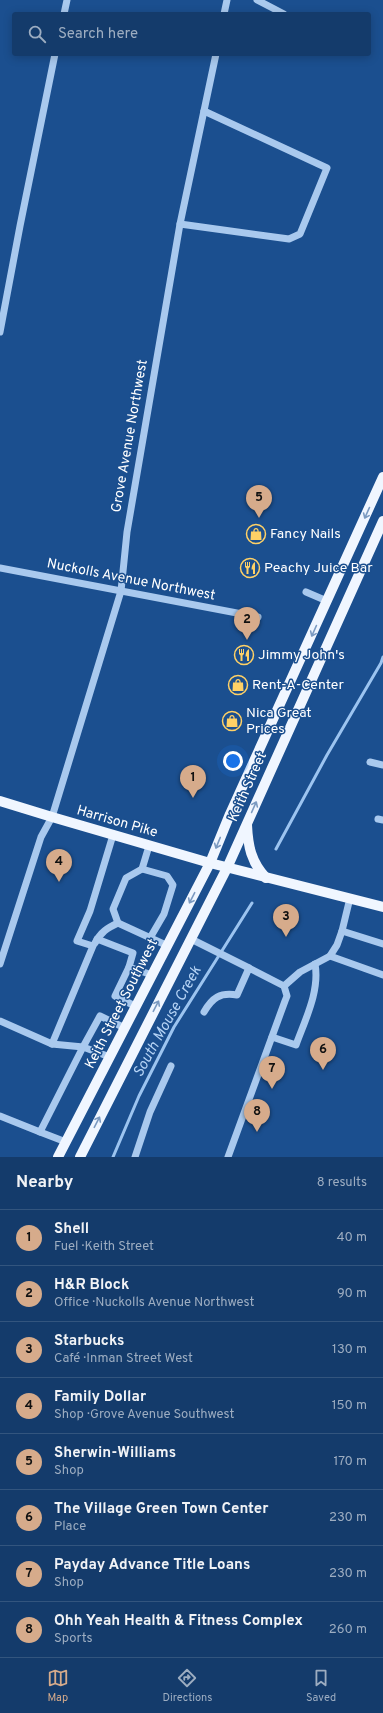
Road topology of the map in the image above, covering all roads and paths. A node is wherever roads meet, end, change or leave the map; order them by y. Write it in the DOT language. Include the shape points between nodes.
graph roads {
  1 [pos="67,0"];
  2 [pos="227,0"];
  3 [pos="257,0"];
  4 [pos="64,12"];
  5 [pos="224,12"];
  6 [pos="280,12"];
  7 [pos="56,56"];
  8 [pos="216,56"];
  9 [pos="204,111"];
  10 [pos="180,224"];
  11 [pos="0,332"];
  12 [pos="383,477"];
  13 [pos="383,521"];
  14 [pos="0,568"];
  15 [pos="121,591"];
  16 [pos="306,592"];
  17 [pos="327,601"];
  18 [pos="343,608"];
  19 [pos="258,617"];
  20 [pos="370,762"];
  21 [pos="383,765"];
  22 [pos="0,801"];
  23 [pos="52,818"];
  24 [pos="247,824"];
  25 [pos="113,836"];
  26 [pos="149,846"];
  27 [pos="210,863"];
  28 [pos="227,868"];
  29 [pos="142,869"];
  30 [pos="266,878"];
  31 [pos="350,898"];
  32 [pos="383,907"];
  33 [pos="118,923"];
  34 [pos="342,930"];
  35 [pos="150,938"];
  36 [pos="191,939"];
  37 [pos="95,943"];
  38 [pos="383,944"];
  39 [pos="168,946"];
  40 [pos="330,956"];
  41 [pos="0,964"];
  42 [pos="315,964"];
  43 [pos="130,967"];
  44 [pos="249,968"];
  45 [pos="152,975"];
  46 [pos="383,975"];
  47 [pos="284,986"];
  48 [pos="135,1006"];
  49 [pos="204,1012"];
  50 [pos="0,1021"];
  51 [pos="125,1028"];
  52 [pos="272,1037"];
  53 [pos="52,1044"];
  54 [pos="82,1048"];
  55 [pos="110,1057"];
  56 [pos="126,1066"];
  57 [pos="171,1066"];
  58 [pos="0,1116"];
  59 [pos="40,1132"];
  60 [pos="66,1142"];
  61 [pos="81,1154"];
  62 [pos="58,1157"];
  63 [pos="135,1157"];
  64 [pos="228,1157"];
  1 -- 4 [label="street"];
  2 -- 5 [label="street"];
  3 -- 6 [label="street"];
  7 -- 11 [label="street"];
  8 -- 9 [label="street, Grove Avenue Northwest"];
  9 -- 10 [label="street, Grove Avenue Northwest"];
  9 -- 10 [label="street" via="327,168 300,234 289,239"];
  10 -- 15 [label="street, Grove Avenue Northwest" via="127,532"];
  12 -- 17 [label="main road, Keith Street, one-way"];
  13 -- 18 [label="main road, Keith Street"];
  14 -- 15 [label="street, Nuckolls Avenue Northwest"];
  15 -- 19 [label="street, Nuckolls Avenue Northwest"];
  15 -- 23 [label="street, Grove Avenue Northwest"];
  16 -- 17 [label="street"];
  17 -- 18 [label="main road"];
  17 -- 27 [label="main road, Keith Street, one-way"];
  24 -- 18 [label="main road, Keith Street, one-way"];
  20 -- 21 [label="street"];
  22 -- 23 [label="main road, Harrison Pike"];
  23 -- 25 [label="main road, Harrison Pike"];
  23 -- 41 [label="street, Grove Avenue Northwest" via="41,837"];
  24 -- 28 [label="main road, Keith Street"];
  24 -- 30 [label="main road" via="248,840 256,868"];
  25 -- 26 [label="main road, Harrison Pike"];
  25 -- 37 [label="street" via="90,911 77,941"];
  26 -- 27 [label="main road, Harrison Pike"];
  26 -- 29 [label="street"];
  27 -- 28 [label="main road, Harrison Pike"];
  27 -- 39 [label="main road, Keith Street Southwest, one-way"];
  28 -- 30 [label="main road, Harrison Pike"];
  28 -- 36 [label="main road"];
  29 -- 33 [label="street" via="126,878 113,909"];
  29 -- 35 [label="street" via="167,876 173,885 164,914"];
  30 -- 31 [label="main road, Harrison Pike"];
  31 -- 32 [label="main road, Harrison Pike"];
  31 -- 34 [label="street"];
  33 -- 35 [label="street"];
  33 -- 37 [label="street" via="108,927"];
  34 -- 38 [label="street"];
  34 -- 40 [label="street"];
  35 -- 39 [label="street"];
  36 -- 44 [label="street"];
  56 -- 36 [label="main road, one-way"];
  37 -- 43 [label="street" via="134,953"];
  37 -- 53 [label="street"];
  39 -- 45 [label="main road, Keith Street Southwest"];
  40 -- 42 [label="street"];
  40 -- 46 [label="street"];
  42 -- 47 [label="street"];
  42 -- 52 [label="street" via="316,986 296,1045"];
  43 -- 45 [label="street"];
  43 -- 48 [label="street" via="115,996"];
  44 -- 47 [label="street"];
  44 -- 49 [label="street" via="237,995 217,996"];
  45 -- 48 [label="main road, Keith Street Southwest"];
  47 -- 52 [label="street" via="287,996"];
  48 -- 51 [label="main road, Keith Street Southwest"];
  50 -- 53 [label="street"];
  51 -- 54 [label="street" via="100,1016"];
  51 -- 55 [label="main road, Keith Street Southwest"];
  52 -- 64 [label="street"];
  53 -- 54 [label="street"];
  54 -- 55 [label="street"];
  54 -- 59 [label="street"];
  55 -- 56 [label="main road"];
  55 -- 60 [label="main road, Keith Street Southwest"];
  61 -- 56 [label="main road, one-way"];
  57 -- 63 [label="street" via="150,1112"];
  58 -- 59 [label="street"];
  59 -- 60 [label="street"];
  60 -- 61 [label="main road"];
  60 -- 62 [label="main road, Keith Street Southwest"];
}
